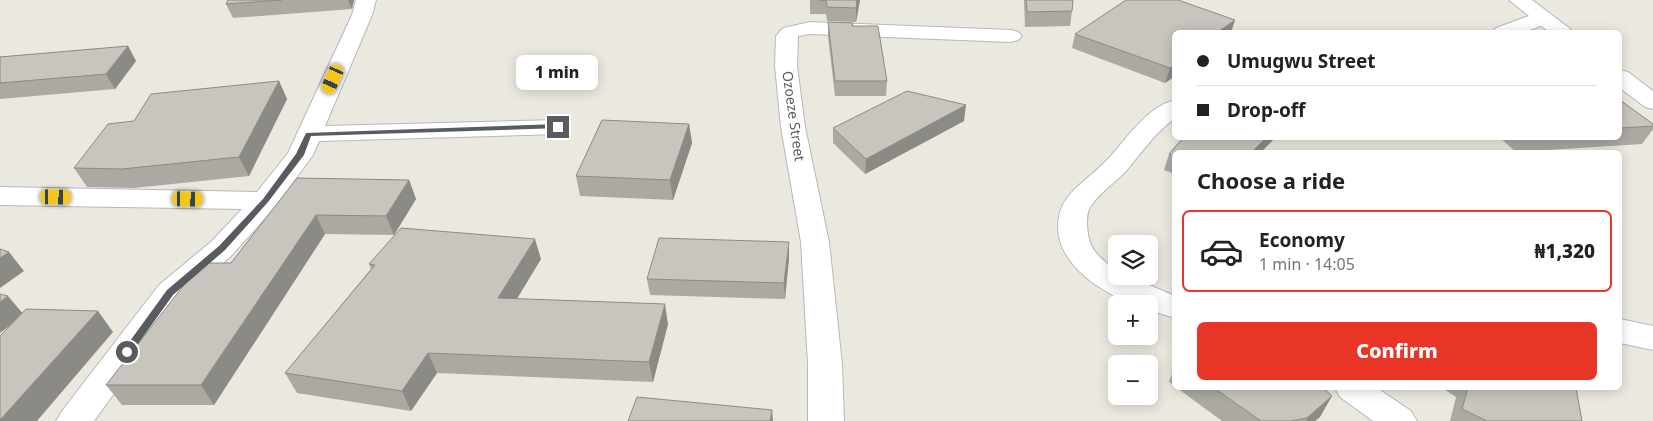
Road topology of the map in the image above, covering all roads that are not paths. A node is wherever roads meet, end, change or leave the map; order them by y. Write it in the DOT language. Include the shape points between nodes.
graph roads {
  1 [pos="366,0"];
  2 [pos="1519,0"];
  3 [pos="1542,18"];
  4 [pos="1509,30"];
  5 [pos="1559,30"];
  6 [pos="1011,36"];
  7 [pos="1622,79"];
  8 [pos="1653,102"];
  9 [pos="1172,109"];
  10 [pos="558,127"];
  11 [pos="308,134"];
  12 [pos="0,196"];
  13 [pos="265,200"];
  14 [pos="1172,306"];
  15 [pos="1622,331"];
  16 [pos="1653,338"];
  17 [pos="1355,390"];
  18 [pos="74,421"];
  19 [pos="826,421"];
  20 [pos="1399,421"];
  1 -- 11 [label="street"];
  2 -- 3 [label="street"];
  3 -- 4 [label="street"];
  3 -- 5 [label="street"];
  6 -- 19 [label="street, Ozoeze Street" via="799,28 786,36 793,127 815,242"];
  7 -- 8 [label="street"];
  9 -- 14 [label="street" via="1150,125 1086,194 1075,209 1072,229 1073,244 1086,261 1110,281"];
  10 -- 11 [label="street"];
  11 -- 13 [label="street" via="300,155"];
  12 -- 13 [label="street"];
  13 -- 18 [label="street" via="222,248 170,293"];
  15 -- 16 [label="street"];
  17 -- 20 [label="street"];
}
